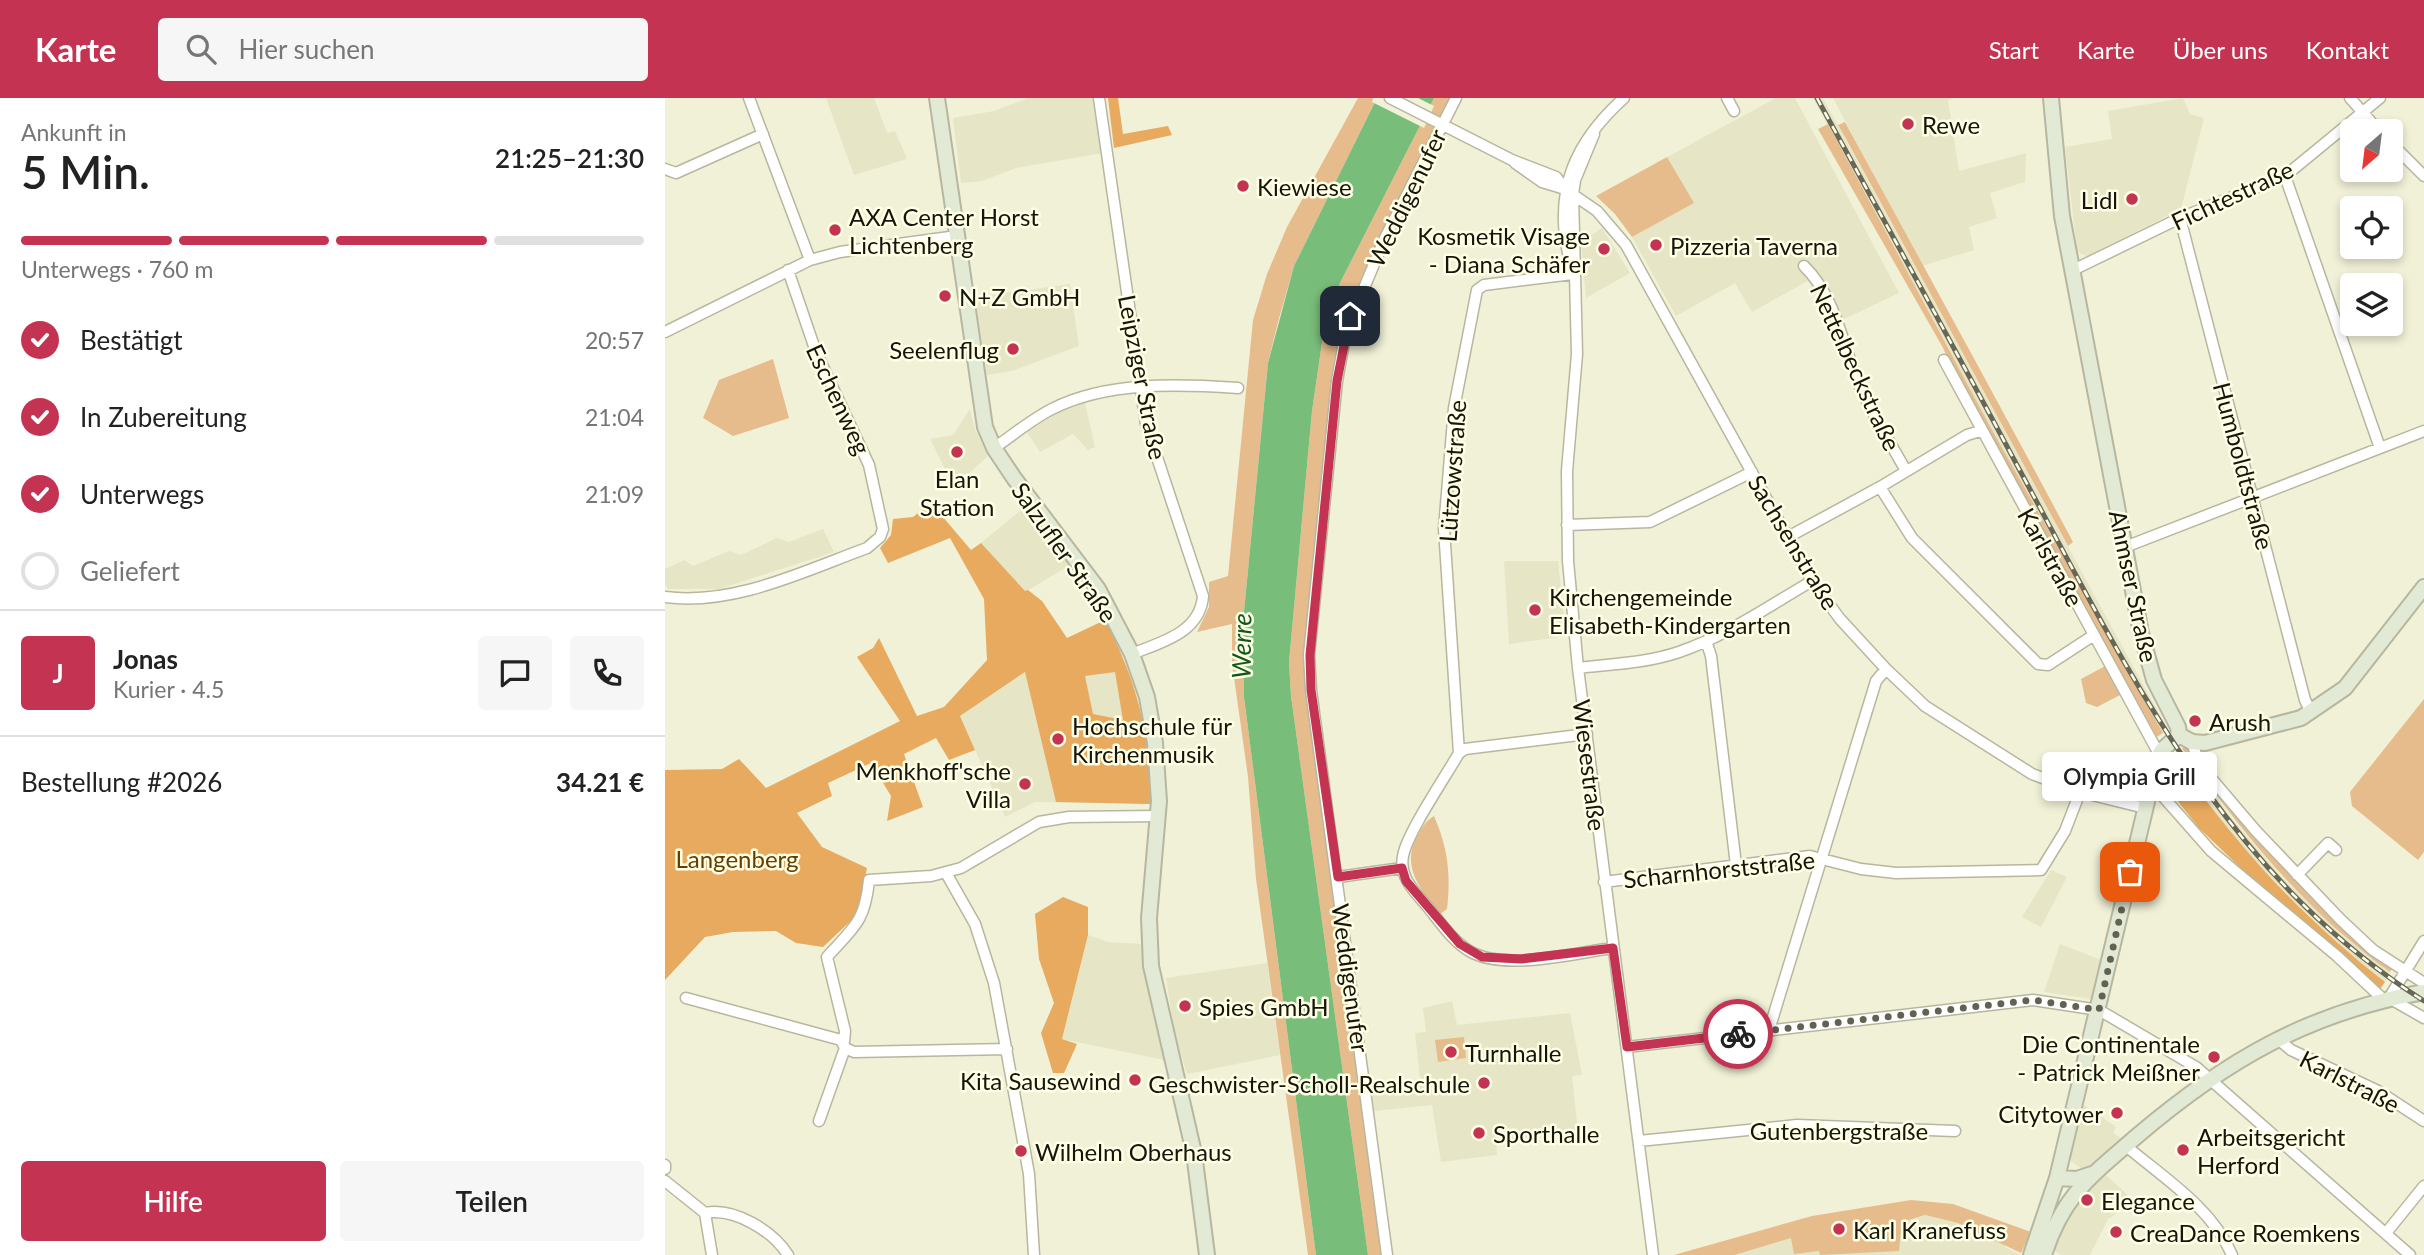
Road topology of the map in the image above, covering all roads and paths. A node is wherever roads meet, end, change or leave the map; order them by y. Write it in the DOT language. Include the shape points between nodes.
graph roads {
  1 [pos="750,98"];
  2 [pos="937,98"];
  3 [pos="1100,98"];
  4 [pos="1390,98"];
  5 [pos="1456,98"];
  6 [pos="1624,98"];
  7 [pos="1727,98"];
  8 [pos="2051,98"];
  9 [pos="2350,98"];
  10 [pos="2380,98"];
  11 [pos="1734,111"];
  12 [pos="2363,114"];
  13 [pos="2368,119"];
  14 [pos="1438,122"];
  15 [pos="763,134"];
  16 [pos="2403,155"];
  17 [pos="666,171"];
  18 [pos="2285,176"];
  19 [pos="2424,176"];
  20 [pos="1569,192"];
  21 [pos="2180,218"];
  22 [pos="957,236"];
  23 [pos="810,260"];
  24 [pos="1804,266"];
  25 [pos="788,271"];
  26 [pos="2071,271"];
  27 [pos="1573,274"];
  28 [pos="665,332"];
  29 [pos="1944,360"];
  30 [pos="1140,388"];
  31 [pos="1238,388"];
  32 [pos="1980,431"];
  33 [pos="2424,431"];
  34 [pos="994,448"];
  35 [pos="2380,448"];
  36 [pos="1906,471"];
  37 [pos="1752,472"];
  38 [pos="1880,487"];
  39 [pos="2252,497"];
  40 [pos="1566,525"];
  41 [pos="1788,537"];
  42 [pos="2125,547"];
  43 [pos="1812,582"];
  44 [pos="2424,587"];
  45 [pos="665,597"];
  46 [pos="2094,635"];
  47 [pos="1706,641"];
  48 [pos="1132,654"];
  49 [pos="1578,668"];
  50 [pos="1886,669"];
  51 [pos="2312,712"];
  52 [pos="1587,734"];
  53 [pos="2185,739"];
  54 [pos="1459,753"];
  55 [pos="2159,754"];
  56 [pos="2151,783"];
  57 [pos="2080,792"];
  58 [pos="2145,808"];
  59 [pos="1159,816"];
  60 [pos="2336,850"];
  61 [pos="1821,856"];
  62 [pos="1736,865"];
  63 [pos="1402,868"];
  64 [pos="946,873"];
  65 [pos="2297,875"];
  66 [pos="1338,877"];
  67 [pos="1604,882"];
  68 [pos="2424,941"];
  69 [pos="1613,948"];
  70 [pos="2405,970"];
  71 [pos="2424,983"];
  72 [pos="2424,992"];
  73 [pos="686,998"];
  74 [pos="2387,999"];
  75 [pos="2099,1010"];
  76 [pos="2424,1018"];
  77 [pos="1769,1030"];
  78 [pos="2278,1039"];
  79 [pos="844,1045"];
  80 [pos="1627,1047"];
  81 [pos="1007,1049"];
  82 [pos="2208,1078"];
  83 [pos="819,1121"];
  84 [pos="2424,1121"];
  85 [pos="1955,1131"];
  86 [pos="1639,1141"];
  87 [pos="2126,1146"];
  88 [pos="2097,1172"];
  89 [pos="2057,1178"];
  90 [pos="665,1181"];
  91 [pos="2424,1186"];
  92 [pos="705,1213"];
  93 [pos="2052,1228"];
  94 [pos="2386,1233"];
  95 [pos="712,1255"];
  96 [pos="788,1255"];
  97 [pos="1034,1255"];
  98 [pos="1207,1255"];
  99 [pos="1387,1255"];
  100 [pos="1653,1255"];
  101 [pos="2031,1255"];
  102 [pos="2044,1255"];
  103 [pos="2232,1255"];
  104 [pos="2410,1255"];
  1 -- 15 [label="street"];
  2 -- 22 [label="main road, Salzufler Straße"];
  3 -- 30 [label="street, Leipziger Straße"];
  4 -- 14 [label="street"];
  5 -- 14 [label="street, Weddigenufer"];
  6 -- 20 [label="street, Wiesestraße" via="1594,134"];
  7 -- 11 [label="street"];
  8 -- 26 [label="main road, Ahmser Straße"];
  9 -- 12 [label="street"];
  10 -- 12 [label="street, Fichtestraße"];
  12 -- 13 [label="street"];
  12 -- 18 [label="street, Fichtestraße"];
  14 -- 20 [label="street" via="1512,160 1536,179"];
  14 -- 66 [label="street, Weddigenufer" via="1356,302 1337,381 1310,655"];
  15 -- 17 [label="street" via="676,173"];
  15 -- 23 [label="street"];
  16 -- 19 [label="street"];
  18 -- 21 [label="street, Fichtestraße"];
  18 -- 35 [label="street"];
  20 -- 27 [label="street, Wiesestraße" via="1563,228"];
  20 -- 37 [label="street, Sachsenstraße" via="1597,211 1626,246"];
  21 -- 26 [label="street, Fichtestraße"];
  21 -- 39 [label="street, Humboldtstraße"];
  22 -- 23 [label="street"];
  22 -- 34 [label="main road, Salzufler Straße" via="981,411"];
  23 -- 25 [label="street"];
  24 -- 36 [label="street, Nettelbeckstraße" via="1829,303 1863,393"];
  25 -- 28 [label="street"];
  25 -- 45 [label="street, Eschenweg" via="816,352 869,465 883,529 880,537 867,548 719,597"];
  26 -- 42 [label="main road, Ahmser Straße"];
  27 -- 40 [label="street, Wiesestraße" via="1577,354"];
  27 -- 54 [label="street, Lützowstraße" via="1484,285 1477,290 1454,408 1444,528"];
  29 -- 32 [label="street, Karlstraße"];
  30 -- 31 [label="street"];
  30 -- 34 [label="street" via="1066,403"];
  30 -- 48 [label="street, Leipziger Straße" via="1153,451 1203,596 1199,613 1185,630"];
  32 -- 36 [label="street, Nettelbeckstraße"];
  32 -- 46 [label="street, Karlstraße"];
  33 -- 35 [label="street"];
  34 -- 48 [label="main road, Salzufler Straße" via="1081,565"];
  35 -- 39 [label="street"];
  36 -- 38 [label="street, Nettelbeckstraße"];
  37 -- 40 [label="street" via="1650,522"];
  37 -- 41 [label="street, Sachsenstraße"];
  38 -- 41 [label="street, Nettelbeckstraße"];
  38 -- 46 [label="street" via="1912,538 2039,664 2048,665"];
  39 -- 42 [label="street"];
  39 -- 51 [label="street, Humboldtstraße" via="2305,700"];
  40 -- 49 [label="street, Wiesestraße"];
  41 -- 43 [label="street, Sachsenstraße"];
  42 -- 53 [label="main road, Ahmser Straße" via="2146,656"];
  43 -- 47 [label="street"];
  43 -- 50 [label="street, Sachsenstraße"];
  44 -- 51 [label="main road" via="2351,683"];
  46 -- 55 [label="street, Karlstraße"];
  47 -- 49 [label="street" via="1655,658"];
  47 -- 62 [label="street"];
  48 -- 59 [label="main road, Salzufler Straße" via="1152,721"];
  49 -- 52 [label="street, Wiesestraße"];
  50 -- 57 [label="street, Sachsenstraße" via="1925,706 2000,754 2048,782"];
  50 -- 61 [label="street" via="1876,681"];
  51 -- 53 [label="main road" via="2205,743"];
  52 -- 54 [label="street"];
  52 -- 67 [label="street, Wiesestraße"];
  53 -- 55 [label="main road"];
  53 -- 65 [label="street" via="2199,764"];
  54 -- 63 [label="street" via="1403,853"];
  55 -- 56 [label="main road"];
  56 -- 58 [label="main road"];
  56 -- 74 [label="street" via="2219,858"];
  57 -- 58 [label="street, Sachsenstraße"];
  57 -- 61 [label="street, Scharnhorststraße" via="2065,831 2041,870 1896,873 1861,869"];
  58 -- 75 [label="main road"];
  59 -- 64 [label="street" via="1039,822"];
  59 -- 98 [label="main road, Salzufler Straße" via="1149,918 1151,966 1194,1153"];
  60 -- 65 [label="street" via="2328,843"];
  61 -- 62 [label="street, Scharnhorststraße"];
  61 -- 77 [label="street"];
  62 -- 67 [label="street, Scharnhorststraße"];
  63 -- 66 [label="street"];
  63 -- 69 [label="street" via="1406,881 1449,932 1482,957 1521,959"];
  64 -- 79 [label="street" via="869,880 860,921 827,957 845,1031"];
  64 -- 81 [label="street" via="986,954"];
  65 -- 70 [label="street" via="2373,950"];
  66 -- 99 [label="street, Weddigenufer"];
  67 -- 69 [label="street, Wiesestraße"];
  68 -- 70 [label="street"];
  69 -- 80 [label="street, Wiesestraße"];
  70 -- 71 [label="street"];
  70 -- 74 [label="street"];
  72 -- 74 [label="main road"];
  73 -- 79 [label="street"];
  74 -- 76 [label="street"];
  74 -- 78 [label="main road"];
  75 -- 77 [label="street" via="2033,1000"];
  75 -- 82 [label="street"];
  75 -- 89 [label="main road"];
  77 -- 80 [label="street"];
  78 -- 82 [label="main road"];
  78 -- 84 [label="street, Karlstraße" via="2291,1050 2378,1091"];
  79 -- 81 [label="street" via="854,1052"];
  79 -- 83 [label="street"];
  80 -- 86 [label="street, Wiesestraße"];
  81 -- 97 [label="street" via="1029,1174"];
  82 -- 87 [label="main road"];
  82 -- 94 [label="street"];
  85 -- 86 [label="street, Gutenbergstraße" via="1797,1125"];
  86 -- 100 [label="street, Wiesestraße"];
  87 -- 88 [label="main road"];
  87 -- 103 [label="street" via="2206,1214"];
  88 -- 89 [label="main road" via="2077,1180"];
  88 -- 93 [label="main road" via="2067,1200"];
  89 -- 93 [label="main road"];
  89 -- 101 [label="main road"];
  90 -- 92 [label="street"];
  91 -- 94 [label="street"];
  92 -- 95 [label="street"];
  92 -- 96 [label="street" via="727,1213 774,1236"];
  93 -- 102 [label="main road"];
  94 -- 104 [label="street"];
}
